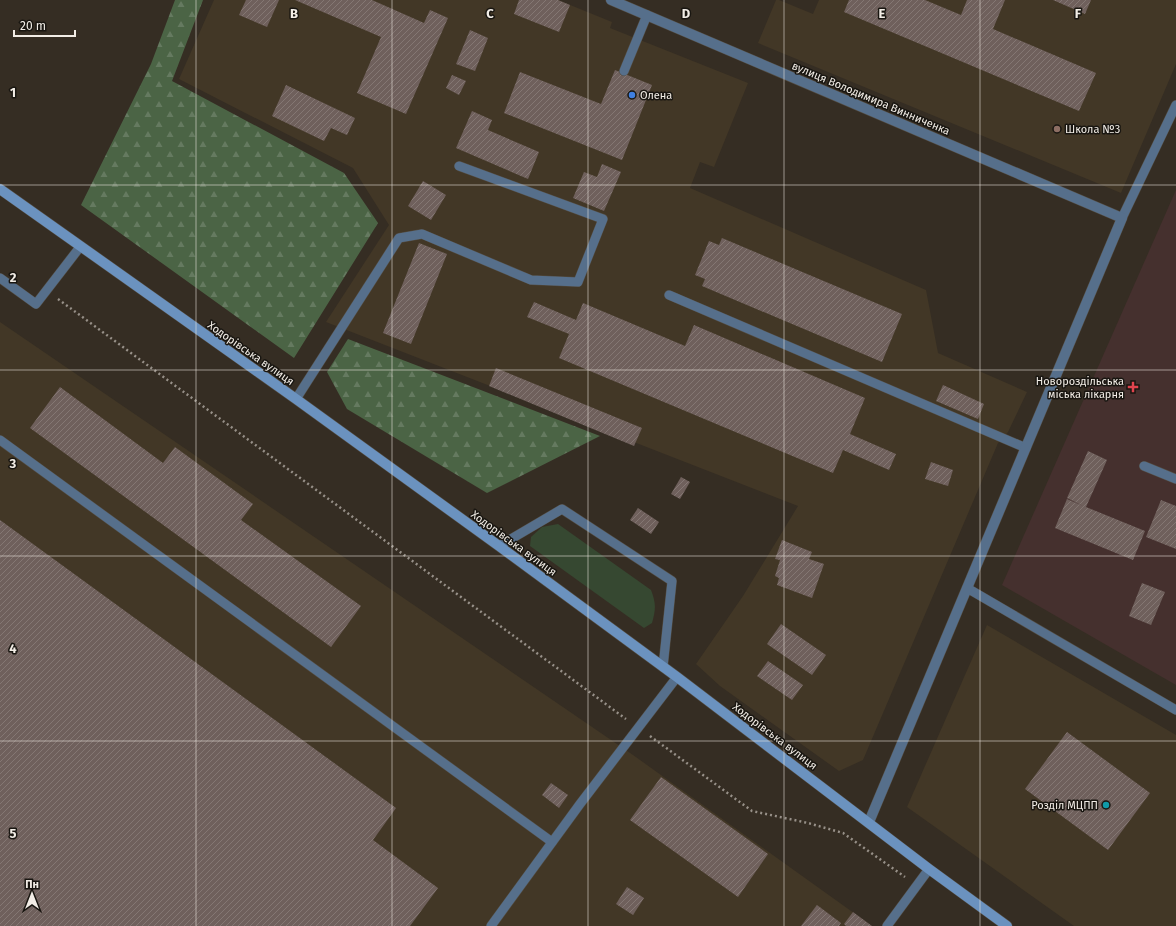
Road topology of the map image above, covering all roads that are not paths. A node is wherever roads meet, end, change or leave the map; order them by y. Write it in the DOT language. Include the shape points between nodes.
graph roads {
  1 [pos="611,0"];
  2 [pos="647,15"];
  3 [pos="624,71"];
  4 [pos="1176,105"];
  5 [pos="459,166"];
  6 [pos="0,189"];
  7 [pos="1122,218"];
  8 [pos="80,247"];
  9 [pos="0,278"];
  10 [pos="668,295"];
  11 [pos="296,399"];
  12 [pos="0,440"];
  13 [pos="1026,448"];
  14 [pos="1144,466"];
  15 [pos="1176,479"];
  16 [pos="499,546"];
  17 [pos="967,588"];
  18 [pos="663,667"];
  19 [pos="677,677"];
  20 [pos="1176,710"];
  21 [pos="869,822"];
  22 [pos="552,842"];
  23 [pos="929,868"];
  24 [pos="491,926"];
  25 [pos="887,926"];
  26 [pos="1007,926"];
  1 -- 2 [label="street, вулиця Володимира Винниченка"];
  2 -- 3 [label="lane"];
  2 -- 7 [label="street, вулиця Володимира Винниченка"];
  4 -- 7 [label="lane"];
  5 -- 11 [label="lane" via="603,219 578,282 531,280 422,234 399,238"];
  6 -- 8 [label="main road, Ходорівська вулиця"];
  7 -- 13 [label="street"];
  8 -- 9 [label="lane" via="36,304"];
  8 -- 11 [label="main road, Ходорівська вулиця"];
  10 -- 13 [label="lane"];
  11 -- 16 [label="main road, Ходорівська вулиця"];
  12 -- 22 [label="lane"];
  13 -- 17 [label="street"];
  14 -- 15 [label="lane"];
  16 -- 18 [label="main road, Ходорівська вулиця"];
  16 -- 18 [label="lane" via="562,509 672,581"];
  17 -- 20 [label="lane"];
  17 -- 21 [label="street"];
  18 -- 19 [label="main road, Ходорівська вулиця"];
  19 -- 21 [label="main road, Ходорівська вулиця"];
  19 -- 22 [label="lane"];
  21 -- 23 [label="main road, Ходорівська вулиця"];
  22 -- 24 [label="lane"];
  23 -- 25 [label="lane"];
  23 -- 26 [label="main road, Ходорівська вулиця"];
}
